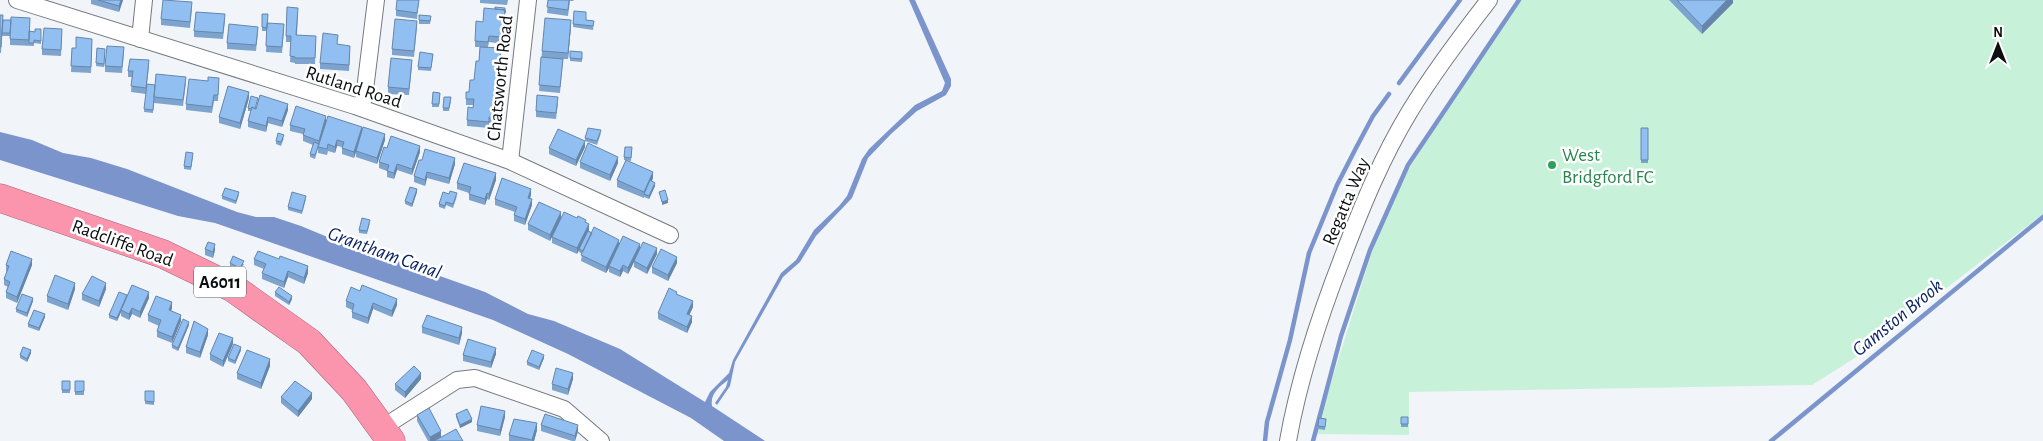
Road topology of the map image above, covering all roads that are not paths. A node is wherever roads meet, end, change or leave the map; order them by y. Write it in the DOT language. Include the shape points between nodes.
graph roads {
  1 [pos="17,0"];
  2 [pos="144,0"];
  3 [pos="376,0"];
  4 [pos="528,0"];
  5 [pos="1489,0"];
  6 [pos="140,39"];
  7 [pos="355,106"];
  8 [pos="510,161"];
  9 [pos="0,198"];
  10 [pos="670,235"];
  11 [pos="386,434"];
  12 [pos="601,441"];
  13 [pos="1288,441"];
  1 -- 6 [label="street, Rutland Road"];
  2 -- 6 [label="street"];
  3 -- 7 [label="street" via="364,98"];
  4 -- 8 [label="street, Chatsworth Road"];
  5 -- 13 [label="street, Regatta Way" via="1417,100 1366,197 1324,306 1299,390"];
  6 -- 7 [label="street, Rutland Road"];
  7 -- 8 [label="street, Rutland Road"];
  8 -- 10 [label="street, Rutland Road"];
  9 -- 11 [label="highway, Radcliffe Road / A6011" via="163,254 233,288 309,342 344,377"];
  11 -- 12 [label="street" via="458,380 475,378 564,409"];
}
